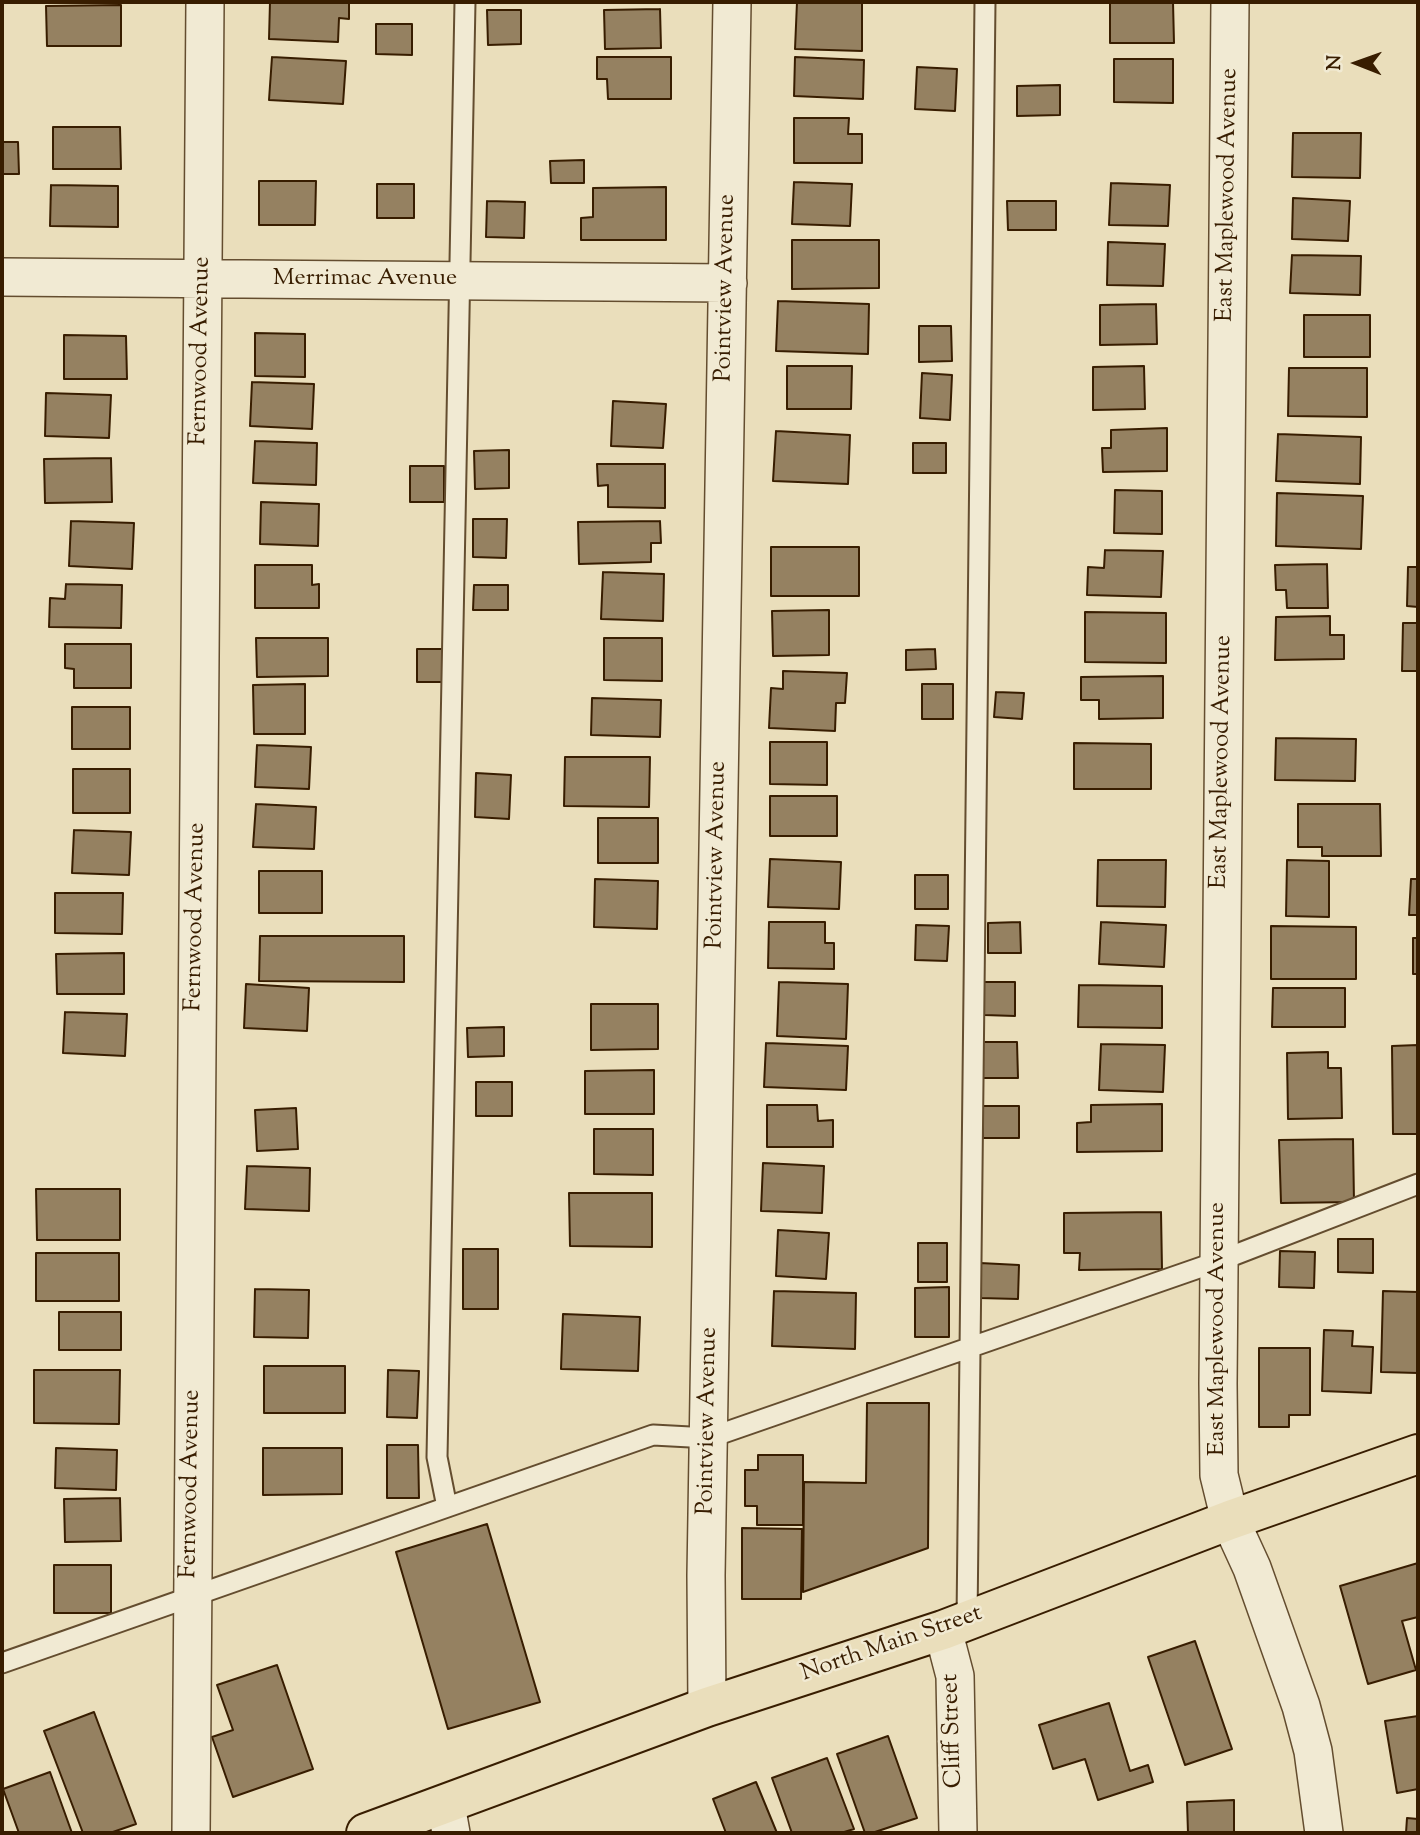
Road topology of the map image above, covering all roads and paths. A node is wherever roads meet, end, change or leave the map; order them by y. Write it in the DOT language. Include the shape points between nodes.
graph roads {
  1 [pos="205,2"];
  2 [pos="466,2"];
  3 [pos="732,2"];
  4 [pos="985,2"];
  5 [pos="1230,2"];
  6 [pos="2,277"];
  7 [pos="203,279"];
  8 [pos="461,280"];
  9 [pos="728,283"];
  10 [pos="1418,1184"];
  11 [pos="1219,1261"];
  12 [pos="969,1348"];
  13 [pos="709,1438"];
  14 [pos="1418,1454"];
  15 [pos="447,1507"];
  16 [pos="1230,1520"];
  17 [pos="191,1597"];
  18 [pos="955,1625"];
  19 [pos="2,1663"];
  20 [pos="707,1707"];
  21 [pos="449,1819"];
  22 [pos="191,1833"];
  23 [pos="366,1833"];
  24 [pos="958,1833"];
  25 [pos="1324,1833"];
  1 -- 7 [label="street, Fernwood Avenue"];
  2 -- 8 [label="lane"];
  3 -- 9 [label="street, Pointview Avenue"];
  4 -- 12 [label="lane"];
  5 -- 11 [label="street, East Maplewood Avenue"];
  6 -- 7 [label="street, Merrimac Avenue"];
  7 -- 8 [label="street, Merrimac Avenue"];
  7 -- 17 [label="street, Fernwood Avenue"];
  8 -- 9 [label="street, Merrimac Avenue"];
  8 -- 15 [label="lane" via="437,1457"];
  9 -- 13 [label="street, Pointview Avenue"];
  10 -- 11 [label="lane"];
  11 -- 12 [label="lane"];
  11 -- 16 [label="street, East Maplewood Avenue" via="1219,1475"];
  12 -- 13 [label="lane"];
  12 -- 18 [label="lane"];
  13 -- 15 [label="lane" via="653,1435"];
  13 -- 20 [label="street, Pointview Avenue"];
  14 -- 16 [label="main road, North Main Street"];
  15 -- 17 [label="lane"];
  16 -- 18 [label="main road, North Main Street"];
  16 -- 25 [label="street, East Maplewood Avenue" via="1301,1706 1313,1751"];
  17 -- 19 [label="lane"];
  17 -- 22 [label="street, Fernwood Avenue"];
  18 -- 20 [label="main road, North Main Street"];
  18 -- 24 [label="street, Cliff Street"];
  20 -- 21 [label="main road, North Main Street"];
  21 -- 23 [label="main road, North Main Street"];
}
